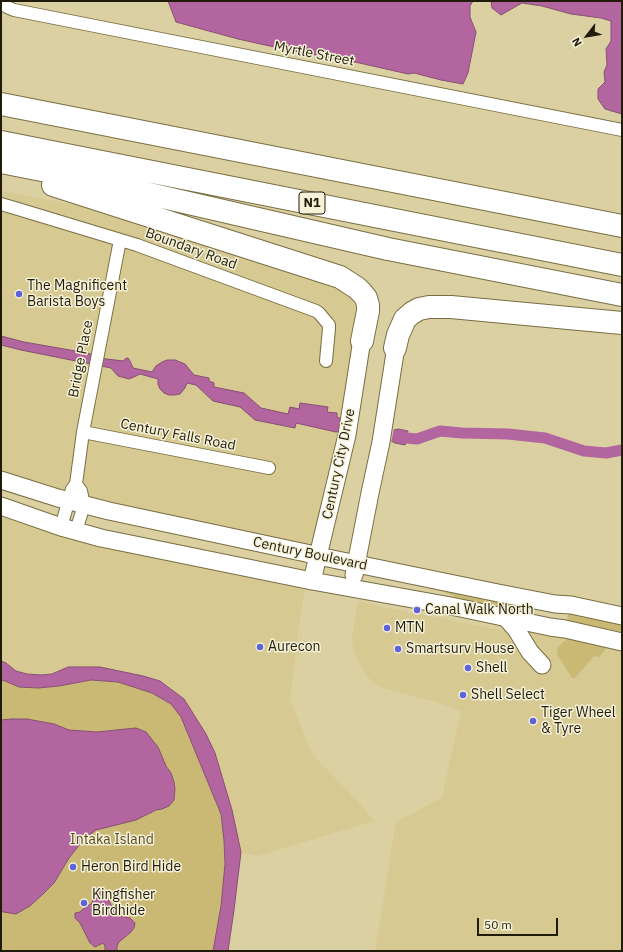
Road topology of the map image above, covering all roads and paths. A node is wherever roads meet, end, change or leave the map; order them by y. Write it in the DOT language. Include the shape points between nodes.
graph roads {
  1 [pos="1,3"];
  2 [pos="1,104"];
  3 [pos="622,130"];
  4 [pos="1,142"];
  5 [pos="1,162"];
  6 [pos="1,172"];
  7 [pos="1,204"];
  8 [pos="622,226"];
  9 [pos="120,240"];
  10 [pos="622,264"];
  11 [pos="622,295"];
  12 [pos="622,323"];
  13 [pos="362,344"];
  14 [pos="395,350"];
  15 [pos="326,361"];
  16 [pos="82,432"];
  17 [pos="269,468"];
  18 [pos="1,480"];
  19 [pos="76,503"];
  20 [pos="1,506"];
  21 [pos="68,529"];
  22 [pos="318,556"];
  23 [pos="357,564"];
  24 [pos="312,581"];
  25 [pos="352,588"];
  26 [pos="622,616"];
  27 [pos="506,618"];
  28 [pos="622,642"];
  29 [pos="542,665"];
  1 -- 3 [label="street, Myrtle Street" via="14,10"];
  2 -- 8 [label="highway"];
  4 -- 10 [label="highway, N1"];
  5 -- 11 [label="highway" via="388,249"];
  6 -- 13 [label="highway" via="51,185 340,278 358,288 366,298 368,311"];
  7 -- 9 [label="street, Boundary Road"];
  9 -- 15 [label="street, Boundary Road" via="316,311 329,325"];
  9 -- 16 [label="street, Bridge Place"];
  12 -- 14 [label="highway" via="429,307 412,312 405,319"];
  13 -- 22 [label="main road, Century City Drive" via="347,435"];
  14 -- 23 [label="main road" via="381,442"];
  16 -- 17 [label="street, Century Falls Road"];
  16 -- 19 [label="street, Bridge Place" via="76,484 72,488"];
  18 -- 19 [label="main road, Century Boulevard"];
  19 -- 21 [label="street, Bridge Place"];
  19 -- 22 [label="main road, Century Boulevard"];
  20 -- 21 [label="main road, Century Boulevard"];
  21 -- 24 [label="main road, Century Boulevard"];
  22 -- 23 [label="main road, Century Boulevard"];
  22 -- 24 [label="main road, Century City Drive"];
  23 -- 25 [label="main road"];
  23 -- 26 [label="main road, Century Boulevard"];
  24 -- 25 [label="main road, Century Boulevard"];
  25 -- 27 [label="main road, Century Boulevard"];
  27 -- 28 [label="main road, Century Boulevard"];
  27 -- 29 [label="main road"];
}
